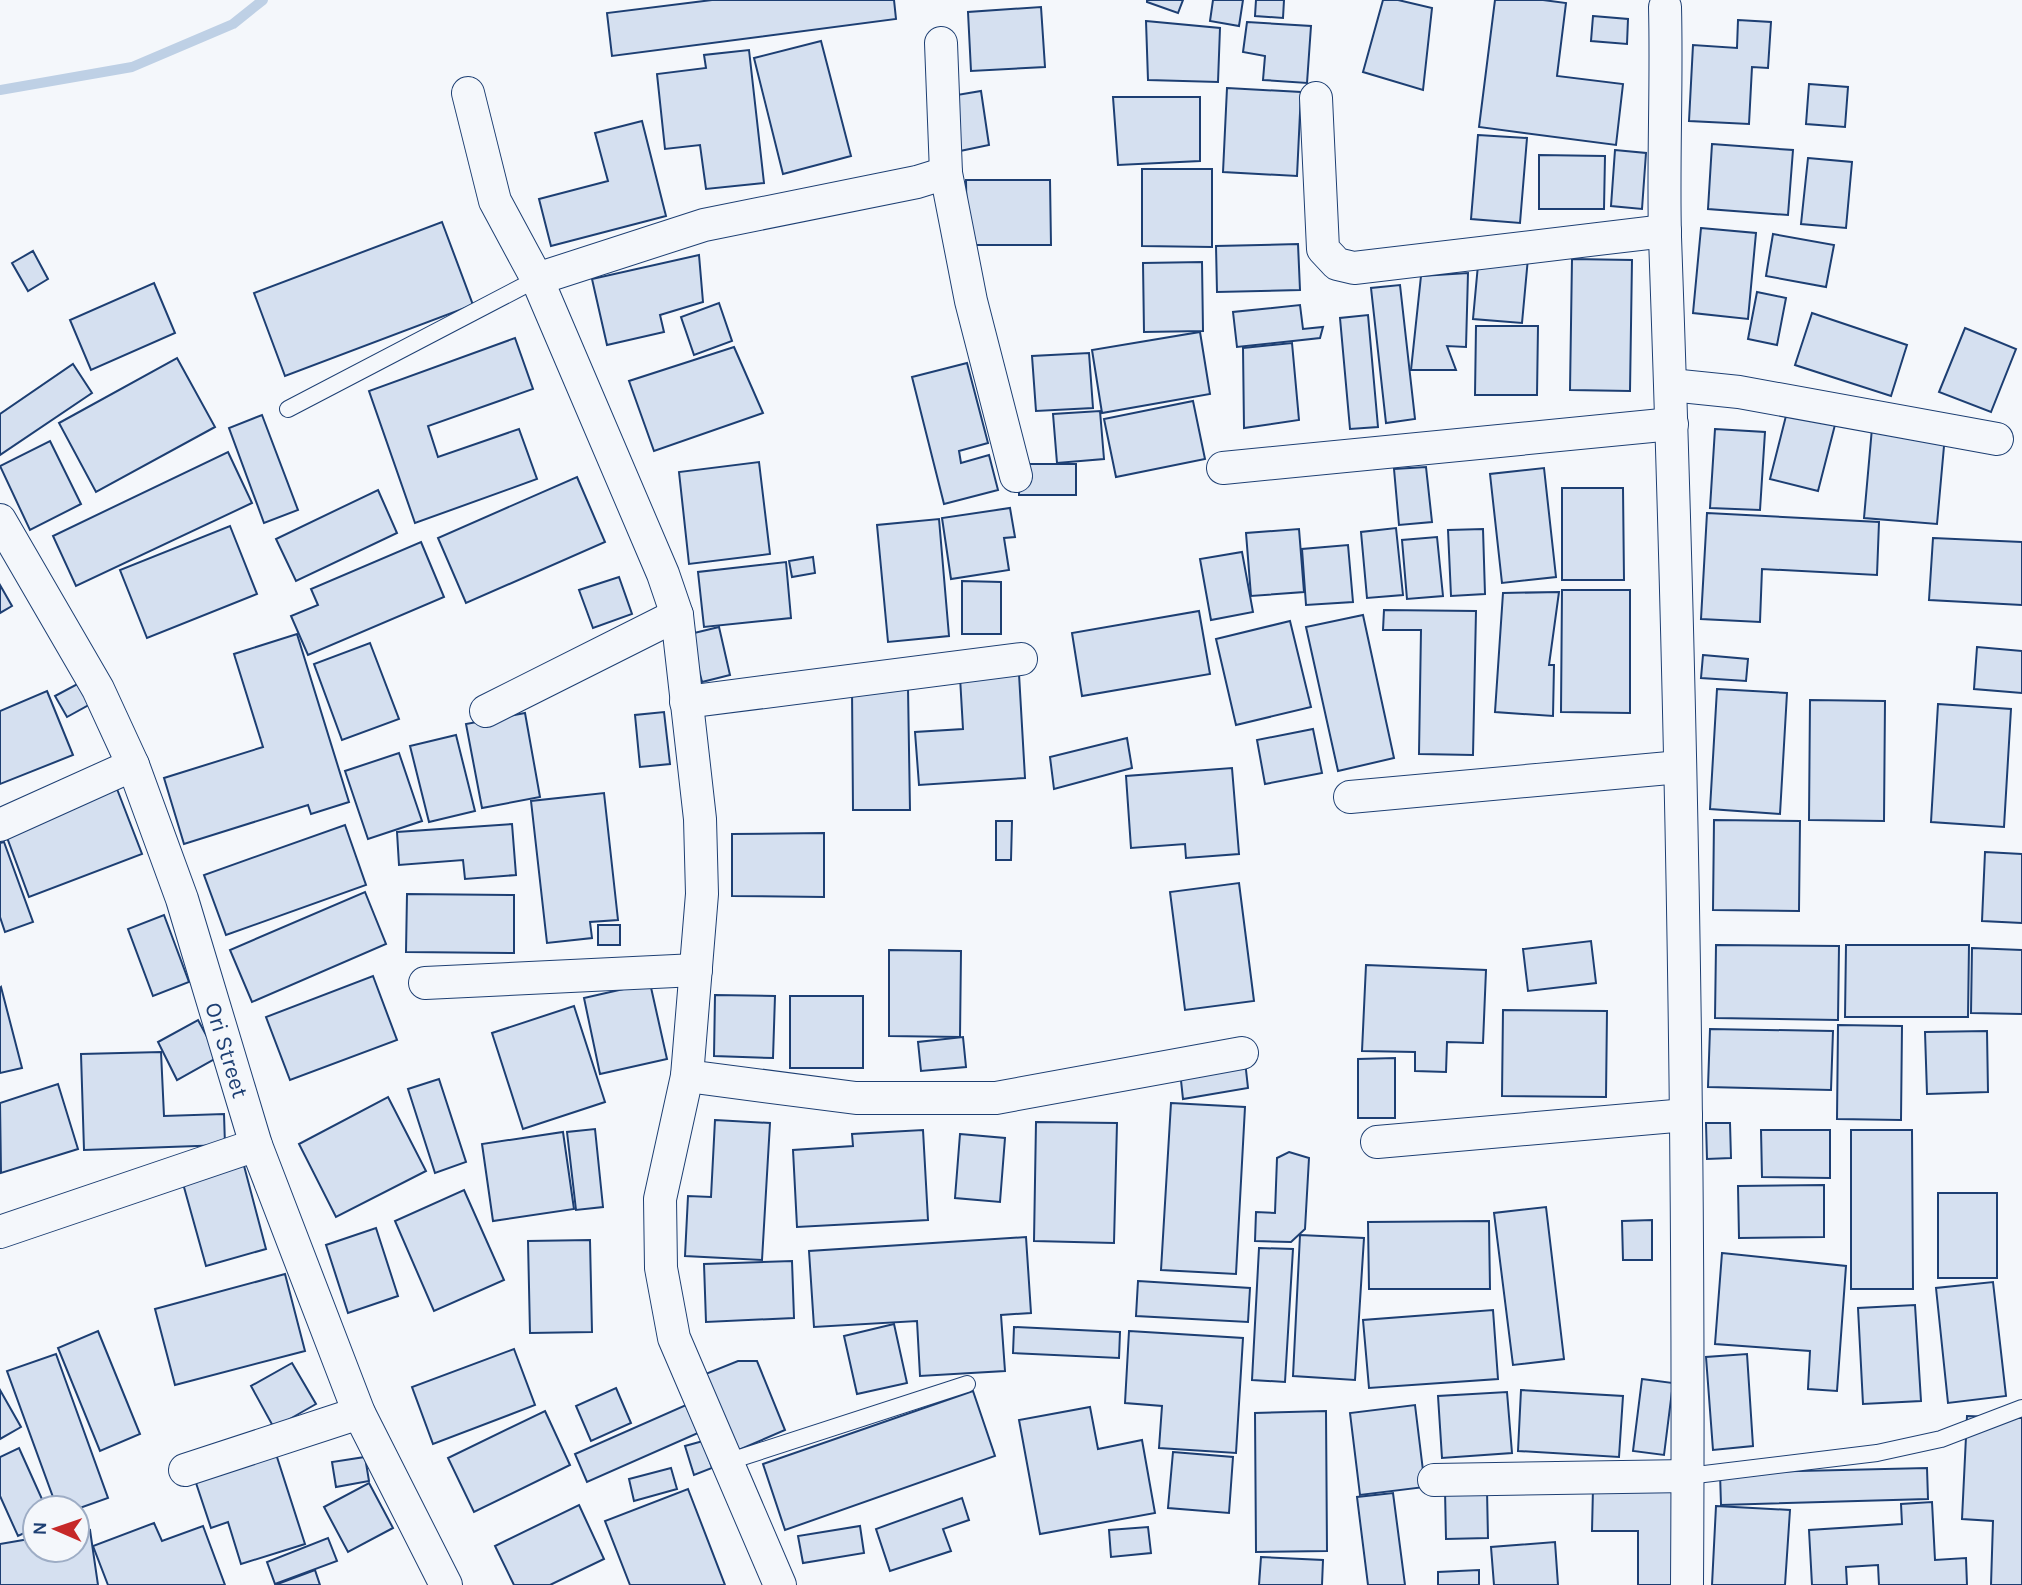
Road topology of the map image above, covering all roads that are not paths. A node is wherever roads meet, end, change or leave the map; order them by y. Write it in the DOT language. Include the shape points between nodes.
graph roads {
  1 [pos="1665,7"];
  2 [pos="941,43"];
  3 [pos="468,93"];
  4 [pos="1316,98"];
  5 [pos="946,173"];
  6 [pos="1665,231"];
  7 [pos="537,279"];
  8 [pos="1671,385"];
  9 [pos="288,409"];
  10 [pos="1672,424"];
  11 [pos="1997,439"];
  12 [pos="1223,468"];
  13 [pos="1016,476"];
  14 [pos="0,520"];
  15 [pos="677,615"];
  16 [pos="1021,659"];
  17 [pos="686,702"];
  18 [pos="486,711"];
  19 [pos="133,765"];
  20 [pos="1680,767"];
  21 [pos="1350,797"];
  22 [pos="0,825"];
  23 [pos="696,970"];
  24 [pos="425,983"];
  25 [pos="1242,1054"];
  26 [pos="687,1076"];
  27 [pos="1686,1115"];
  28 [pos="1377,1142"];
  29 [pos="256,1145"];
  30 [pos="0,1232"];
  31 [pos="967,1384"];
  32 [pos="2022,1408"];
  33 [pos="359,1413"];
  34 [pos="727,1462"];
  35 [pos="185,1470"];
  36 [pos="1688,1476"];
  37 [pos="1434,1480"];
  38 [pos="446,1585"];
  39 [pos="780,1585"];
  40 [pos="1687,1585"];
  1 -- 6 [label="street"];
  2 -- 5 [label="street"];
  3 -- 7 [label="street" via="495,201"];
  4 -- 6 [label="street" via="1323,250 1337,264 1354,268"];
  5 -- 7 [label="street" via="704,225"];
  5 -- 13 [label="street" via="971,301"];
  6 -- 8 [label="street"];
  7 -- 9 [label="lane"];
  7 -- 15 [label="street"];
  8 -- 10 [label="street"];
  8 -- 11 [label="street" via="1739,392"];
  10 -- 12 [label="street"];
  10 -- 20 [label="street"];
  14 -- 19 [label="street, Ori Street" via="98,689"];
  15 -- 17 [label="street"];
  15 -- 18 [label="street"];
  16 -- 17 [label="street"];
  17 -- 23 [label="street" via="700,819 702,894"];
  19 -- 22 [label="street"];
  19 -- 29 [label="street, Ori Street" via="182,899"];
  20 -- 21 [label="street"];
  20 -- 27 [label="street"];
  23 -- 24 [label="street"];
  23 -- 26 [label="street"];
  25 -- 26 [label="street" via="996,1098 856,1098"];
  26 -- 34 [label="street" via="660,1199 661,1268 674,1338"];
  27 -- 28 [label="street"];
  27 -- 36 [label="street"];
  29 -- 30 [label="street"];
  29 -- 33 [label="street, Ori Street"];
  31 -- 34 [label="lane"];
  32 -- 36 [label="lane" via="1941,1439 1877,1453"];
  33 -- 35 [label="street"];
  33 -- 38 [label="street, Ori Street"];
  34 -- 39 [label="street"];
  36 -- 37 [label="street"];
  36 -- 40 [label="street"];
}
